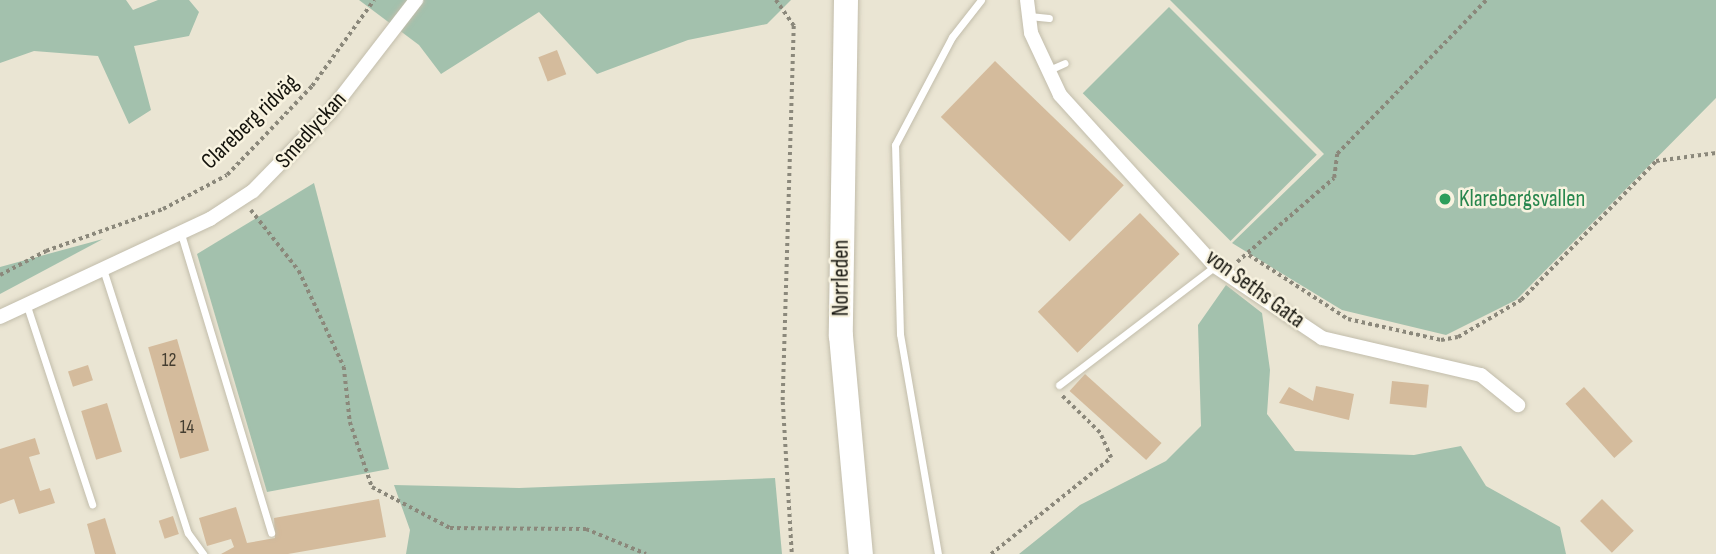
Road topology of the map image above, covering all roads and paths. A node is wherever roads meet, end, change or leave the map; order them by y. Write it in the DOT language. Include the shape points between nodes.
graph roads {
  1 [pos="374,0"];
  2 [pos="415,0"];
  3 [pos="776,0"];
  4 [pos="846,0"];
  5 [pos="981,0"];
  6 [pos="1027,0"];
  7 [pos="1486,0"];
  8 [pos="1029,16"];
  9 [pos="1049,18"];
  10 [pos="1065,64"];
  11 [pos="1045,71"];
  12 [pos="1716,154"];
  13 [pos="250,209"];
  14 [pos="181,234"];
  15 [pos="1248,255"];
  16 [pos="103,269"];
  17 [pos="1218,269"];
  18 [pos="0,275"];
  19 [pos="26,303"];
  20 [pos="0,317"];
  21 [pos="1059,384"];
  22 [pos="1518,405"];
  23 [pos="92,504"];
  24 [pos="271,533"];
  25 [pos="203,554"];
  26 [pos="646,554"];
  27 [pos="792,554"];
  28 [pos="861,554"];
  29 [pos="938,554"];
  30 [pos="991,554"];
  1 -- 18 [label="path, Clareberg ridväg" via="312,86 227,175 163,209 46,251"];
  2 -- 14 [label="street, Smedlyckan" via="298,149 238,202"];
  3 -- 27 [label="path" via="794,26 783,402"];
  4 -- 28 [label="highway, Norrleden" via="841,335"];
  5 -- 29 [label="lane" via="952,37 895,145 900,334"];
  6 -- 8 [label="street, von Seths Gata"];
  7 -- 15 [label="path" via="1337,154 1334,178"];
  8 -- 9 [label="lane"];
  8 -- 11 [label="street, von Seths Gata"];
  10 -- 11 [label="lane"];
  11 -- 17 [label="street, von Seths Gata"];
  12 -- 15 [label="path" via="1656,161 1521,300 1458,337 1441,341 1348,319"];
  13 -- 26 [label="path" via="299,271 345,367 350,422 372,487 450,528 586,529"];
  14 -- 16 [label="street, Smedlyckan"];
  14 -- 24 [label="lane"];
  15 -- 17 [label="path"];
  16 -- 19 [label="street, Smedlyckan"];
  16 -- 25 [label="lane" via="188,533"];
  17 -- 21 [label="lane"];
  17 -- 22 [label="street, von Seths Gata" via="1322,338 1481,375"];
  19 -- 20 [label="street, Smedlyckan"];
  19 -- 23 [label="lane"];
  21 -- 30 [label="path" via="1100,433 1111,458"];
}
